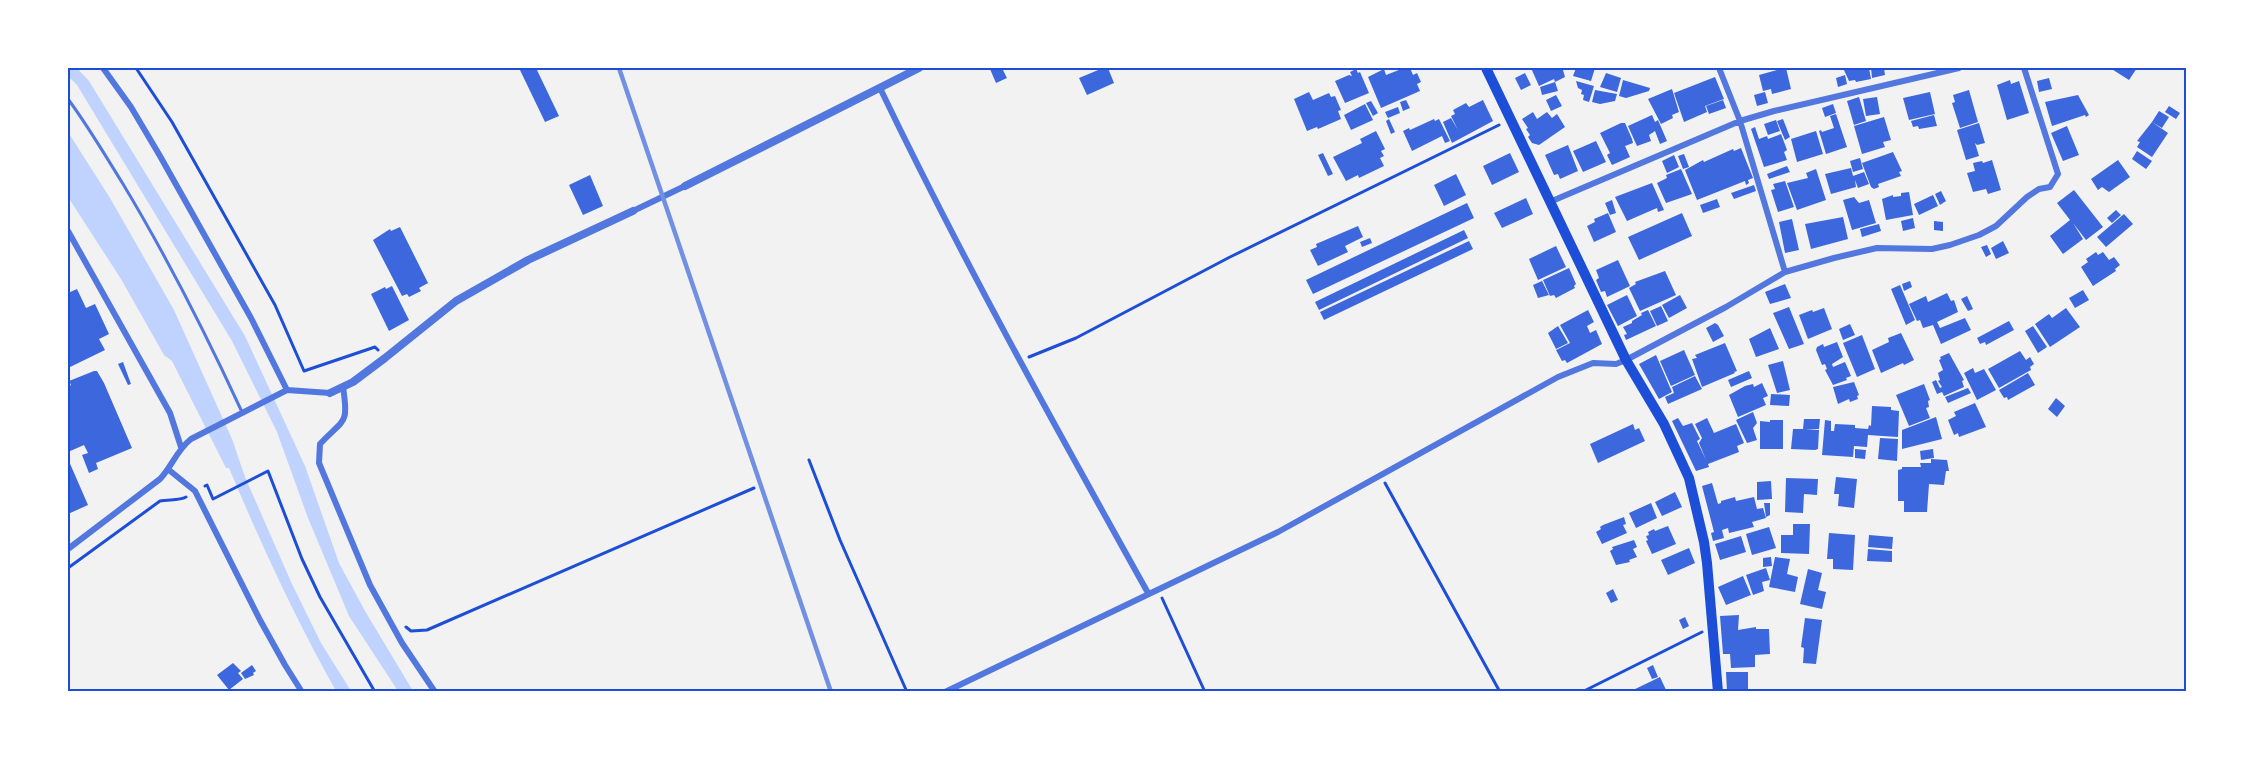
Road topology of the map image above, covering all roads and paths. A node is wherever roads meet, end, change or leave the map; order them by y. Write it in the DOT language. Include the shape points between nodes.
graph roads {
  1 [pos="103,68"];
  2 [pos="136,68"];
  3 [pos="920,68"];
  4 [pos="1486,68"];
  5 [pos="1719,68"];
  6 [pos="1959,68"];
  7 [pos="2024,68"];
  8 [pos="880,88"];
  9 [pos="68,99"];
  10 [pos="1512,119"];
  11 [pos="1740,121"];
  12 [pos="685,186"];
  13 [pos="1552,201"];
  14 [pos="633,211"];
  15 [pos="68,231"];
  16 [pos="1785,272"];
  17 [pos="385,358"];
  18 [pos="1626,360"];
  19 [pos="1019,362"];
  20 [pos="343,387"];
  21 [pos="287,390"];
  22 [pos="330,393"];
  23 [pos="242,412"];
  24 [pos="181,447"];
  25 [pos="809,460"];
  26 [pos="169,470"];
  27 [pos="1381,476"];
  28 [pos="754,488"];
  29 [pos="188,496"];
  30 [pos="213,500"];
  31 [pos="68,549"];
  32 [pos="68,568"];
  33 [pos="1157,589"];
  34 [pos="1148,593"];
  35 [pos="401,623"];
  36 [pos="1714,626"];
  37 [pos="302,692"];
  38 [pos="375,692"];
  39 [pos="435,692"];
  40 [pos="907,692"];
  41 [pos="945,692"];
  42 [pos="1205,692"];
  43 [pos="1500,692"];
  44 [pos="1582,692"];
  45 [pos="1718,692"];
  1 -- 21 [label="street" via="160,156"];
  2 -- 17 [label="path" via="172,122 275,305 304,371 375,347"];
  3 -- 8 [label="street"];
  4 -- 10 [label="main road"];
  5 -- 11 [label="street"];
  6 -- 11 [label="street"];
  7 -- 16 [label="street" via="2058,174 2050,187 2027,197 1996,226 1950,245 1932,249 1877,248"];
  8 -- 12 [label="street"];
  8 -- 19 [label="street"];
  9 -- 23 [label="lane" via="148,226"];
  10 -- 13 [label="main road"];
  10 -- 19 [label="path" via="1230,257 1076,338"];
  11 -- 13 [label="street"];
  11 -- 16 [label="street"];
  12 -- 14 [label="street"];
  13 -- 18 [label="main road"];
  14 -- 17 [label="street" via="528,260 456,301"];
  15 -- 24 [label="street" via="170,413"];
  16 -- 18 [label="street"];
  17 -- 20 [label="street"];
  18 -- 27 [label="street" via="1616,364 1593,363 1568,372"];
  18 -- 36 [label="main road" via="1664,424 1689,478 1704,542"];
  19 -- 34 [label="street"];
  20 -- 22 [label="street"];
  20 -- 39 [label="street" via="345,416 342,424 320,444 319,463 370,585"];
  21 -- 22 [label="street"];
  21 -- 23 [label="street"];
  23 -- 24 [label="street"];
  24 -- 26 [label="street"];
  25 -- 40 [label="path"];
  26 -- 31 [label="street"];
  26 -- 37 [label="street" via="195,491 260,620"];
  27 -- 33 [label="street" via="1278,532"];
  27 -- 43 [label="path"];
  28 -- 35 [label="path" via="428,630 411,631"];
  29 -- 32 [label="path" via="160,501"];
  30 -- 38 [label="path" via="267,471 320,597"];
  33 -- 34 [label="street"];
  33 -- 42 [label="path"];
  34 -- 41 [label="street"];
  36 -- 44 [label="path"];
  36 -- 45 [label="main road"];
}
